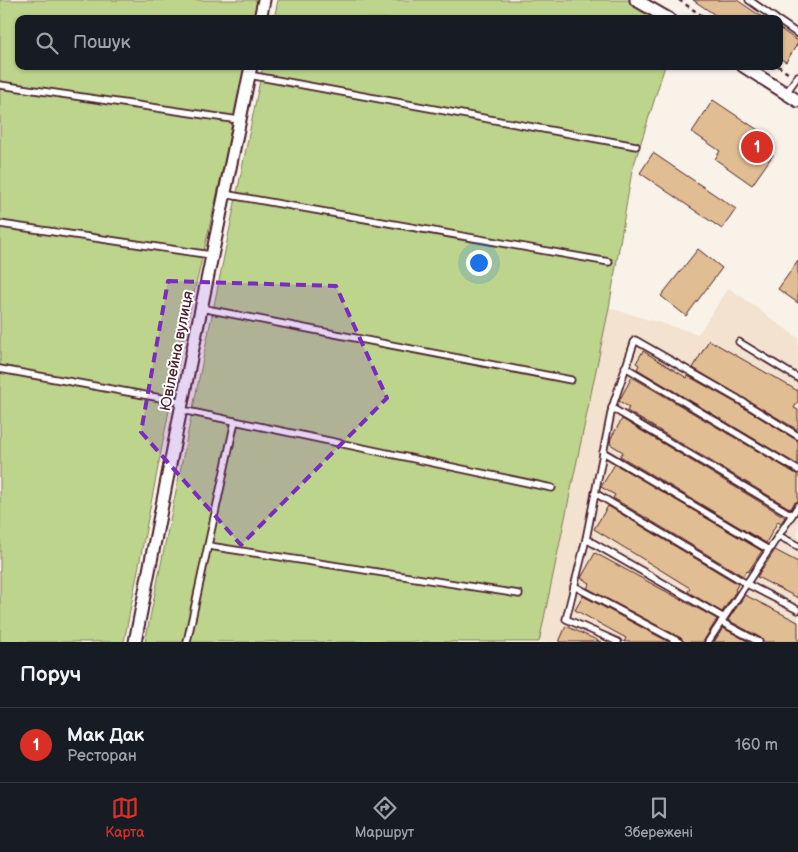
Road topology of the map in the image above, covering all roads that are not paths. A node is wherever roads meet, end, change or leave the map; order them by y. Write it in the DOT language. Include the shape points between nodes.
graph roads {
  1 [pos="264,0"];
  2 [pos="636,0"];
  3 [pos="749,0"];
  4 [pos="261,15"];
  5 [pos="661,15"];
  6 [pos="770,15"];
  7 [pos="783,24"];
  8 [pos="798,34"];
  9 [pos="749,70"];
  10 [pos="250,71"];
  11 [pos="798,76"];
  12 [pos="0,85"];
  13 [pos="786,93"];
  14 [pos="798,101"];
  15 [pos="239,120"];
  16 [pos="636,146"];
  17 [pos="224,194"];
  18 [pos="0,224"];
  19 [pos="212,255"];
  20 [pos="609,262"];
  21 [pos="201,308"];
  22 [pos="739,342"];
  23 [pos="626,367"];
  24 [pos="0,369"];
  25 [pos="798,378"];
  26 [pos="571,380"];
  27 [pos="182,406"];
  28 [pos="612,408"];
  29 [pos="235,421"];
  30 [pos="798,436"];
  31 [pos="603,452"];
  32 [pos="798,470"];
  33 [pos="552,488"];
  34 [pos="595,493"];
  35 [pos="798,506"];
  36 [pos="792,515"];
  37 [pos="779,536"];
  38 [pos="586,539"];
  39 [pos="209,546"];
  40 [pos="798,546"];
  41 [pos="769,550"];
  42 [pos="747,584"];
  43 [pos="574,586"];
  44 [pos="519,594"];
  45 [pos="798,610"];
  46 [pos="723,620"];
  47 [pos="135,642"];
  48 [pos="187,642"];
  49 [pos="618,642"];
  50 [pos="680,642"];
  51 [pos="708,642"];
  52 [pos="759,642"];
  1 -- 4 [label="street"];
  2 -- 5 [label="street"];
  3 -- 6 [label="lane"];
  7 -- 8 [label="lane"];
  9 -- 13 [label="street"];
  10 -- 15 [label="street, Ювілейна вулиця"];
  10 -- 16 [label="lane"];
  11 -- 13 [label="lane"];
  12 -- 15 [label="lane"];
  13 -- 14 [label="street"];
  15 -- 17 [label="street, Ювілейна вулиця"];
  17 -- 19 [label="street, Ювілейна вулиця"];
  17 -- 20 [label="lane"];
  18 -- 19 [label="lane"];
  19 -- 21 [label="street, Ювілейна вулиця"];
  21 -- 26 [label="lane"];
  21 -- 27 [label="street, Ювілейна вулиця"];
  22 -- 25 [label="lane"];
  23 -- 28 [label="lane"];
  23 -- 30 [label="lane" via="635,340"];
  23 -- 32 [label="lane"];
  24 -- 27 [label="lane"];
  27 -- 29 [label="lane"];
  27 -- 47 [label="street, Ювілейна вулиця"];
  28 -- 31 [label="lane"];
  28 -- 36 [label="lane"];
  29 -- 33 [label="lane"];
  29 -- 39 [label="lane"];
  31 -- 34 [label="lane"];
  31 -- 41 [label="lane"];
  34 -- 38 [label="lane"];
  34 -- 42 [label="lane"];
  35 -- 36 [label="lane"];
  36 -- 37 [label="lane"];
  37 -- 40 [label="lane"];
  37 -- 41 [label="lane"];
  38 -- 43 [label="lane"];
  38 -- 46 [label="lane"];
  39 -- 44 [label="lane"];
  39 -- 48 [label="lane"];
  41 -- 42 [label="lane"];
  42 -- 45 [label="lane"];
  42 -- 46 [label="lane"];
  43 -- 49 [label="lane" via="566,619"];
  43 -- 50 [label="lane"];
  46 -- 51 [label="lane"];
  46 -- 52 [label="lane"];
}
